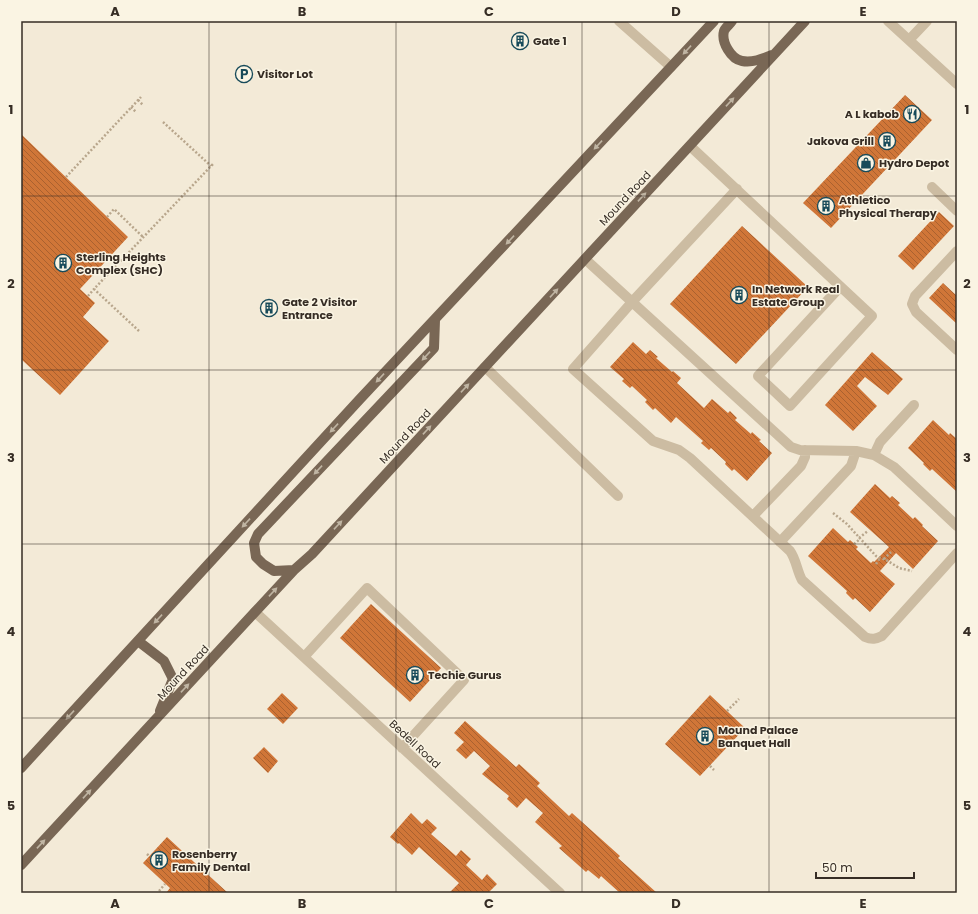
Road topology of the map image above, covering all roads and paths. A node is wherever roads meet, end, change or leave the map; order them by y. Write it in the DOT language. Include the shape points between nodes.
graph roads {
  1 [pos="619,21"];
  2 [pos="714,21"];
  3 [pos="732,21"];
  4 [pos="805,21"];
  5 [pos="888,21"];
  6 [pos="927,21"];
  7 [pos="909,40"];
  8 [pos="775,54"];
  9 [pos="671,67"];
  10 [pos="957,84"];
  11 [pos="140,98"];
  12 [pos="138,100"];
  13 [pos="142,105"];
  14 [pos="131,107"];
  15 [pos="136,112"];
  16 [pos="164,122"];
  17 [pos="690,146"];
  18 [pos="66,177"];
  19 [pos="932,187"];
  20 [pos="737,189"];
  21 [pos="957,211"];
  22 [pos="107,217"];
  23 [pos="144,237"];
  24 [pos="957,251"];
  25 [pos="585,259"];
  26 [pos="840,287"];
  27 [pos="94,289"];
  28 [pos="88,296"];
  29 [pos="632,302"];
  30 [pos="435,320"];
  31 [pos="139,331"];
  32 [pos="957,350"];
  33 [pos="485,367"];
  34 [pos="914,405"];
  35 [pos="805,450"];
  36 [pos="856,451"];
  37 [pos="874,455"];
  38 [pos="618,496"];
  39 [pos="833,513"];
  40 [pos="753,516"];
  41 [pos="957,526"];
  42 [pos="868,531"];
  43 [pos="860,539"];
  44 [pos="780,542"];
  45 [pos="854,544"];
  46 [pos="891,552"];
  47 [pos="957,553"];
  48 [pos="880,558"];
  49 [pos="884,560"];
  50 [pos="876,564"];
  51 [pos="294,570"];
  52 [pos="912,572"];
  53 [pos="255,612"];
  54 [pos="138,641"];
  55 [pos="304,657"];
  56 [pos="739,699"];
  57 [pos="727,711"];
  58 [pos="157,718"];
  59 [pos="402,748"];
  60 [pos="710,766"];
  61 [pos="21,768"];
  62 [pos="714,770"];
  63 [pos="21,865"];
  64 [pos="165,884"];
  65 [pos="159,890"];
  66 [pos="560,893"];
  1 -- 9 [label="street"];
  2 -- 9 [label="main road, one-way"];
  3 -- 8 [label="main road" via="724,31 730,54 740,61 753,62"];
  4 -- 8 [label="main road, Mound Road"];
  5 -- 7 [label="street"];
  6 -- 7 [label="street"];
  7 -- 10 [label="street"];
  17 -- 8 [label="main road, Mound Road, one-way"];
  9 -- 30 [label="main road, one-way"];
  11 -- 12 [label="path"];
  12 -- 13 [label="path"];
  12 -- 14 [label="path"];
  14 -- 15 [label="path"];
  14 -- 18 [label="path"];
  16 -- 23 [label="path" via="212,165"];
  17 -- 20 [label="street"];
  25 -- 17 [label="main road, Mound Road, one-way"];
  19 -- 21 [label="street"];
  20 -- 26 [label="street"];
  20 -- 29 [label="street"];
  22 -- 23 [label="path" via="114,209"];
  23 -- 27 [label="path"];
  24 -- 32 [label="street" via="915,296 912,304 916,312"];
  25 -- 29 [label="street"];
  33 -- 25 [label="main road, Mound Road, one-way"];
  26 -- 26 [label="street" via="872,316 790,406 758,376"];
  27 -- 28 [label="path"];
  27 -- 31 [label="path"];
  29 -- 35 [label="street" via="791,447"];
  29 -- 40 [label="street" via="573,369 654,441 679,450 690,458"];
  30 -- 51 [label="main road, one-way" via="434,348 258,534 254,543 256,558 274,571"];
  30 -- 54 [label="main road, one-way"];
  33 -- 38 [label="street"];
  51 -- 33 [label="main road, Mound Road, one-way" via="312,554"];
  34 -- 37 [label="street" via="880,442"];
  35 -- 36 [label="street"];
  35 -- 40 [label="street" via="801,466"];
  36 -- 37 [label="street"];
  36 -- 44 [label="street" via="851,466"];
  37 -- 41 [label="street" via="894,467"];
  39 -- 43 [label="path"];
  40 -- 44 [label="street"];
  42 -- 43 [label="path"];
  43 -- 45 [label="path"];
  43 -- 48 [label="path"];
  44 -- 47 [label="street" via="792,554 802,580 870,639 882,636"];
  46 -- 49 [label="path"];
  48 -- 49 [label="path"];
  48 -- 50 [label="path"];
  49 -- 52 [label="path"];
  53 -- 51 [label="main road, Mound Road, one-way"];
  53 -- 55 [label="street, Bedell Road"];
  58 -- 53 [label="main road, Mound Road, one-way"];
  54 -- 58 [label="main road" via="164,661 173,679"];
  54 -- 61 [label="main road, one-way"];
  55 -- 59 [label="street, Bedell Road"];
  55 -- 59 [label="street" via="367,588 464,680"];
  56 -- 57 [label="path"];
  63 -- 58 [label="main road, Mound Road, one-way"];
  59 -- 66 [label="street, Bedell Road"];
  60 -- 62 [label="path"];
  64 -- 65 [label="path"];
}
